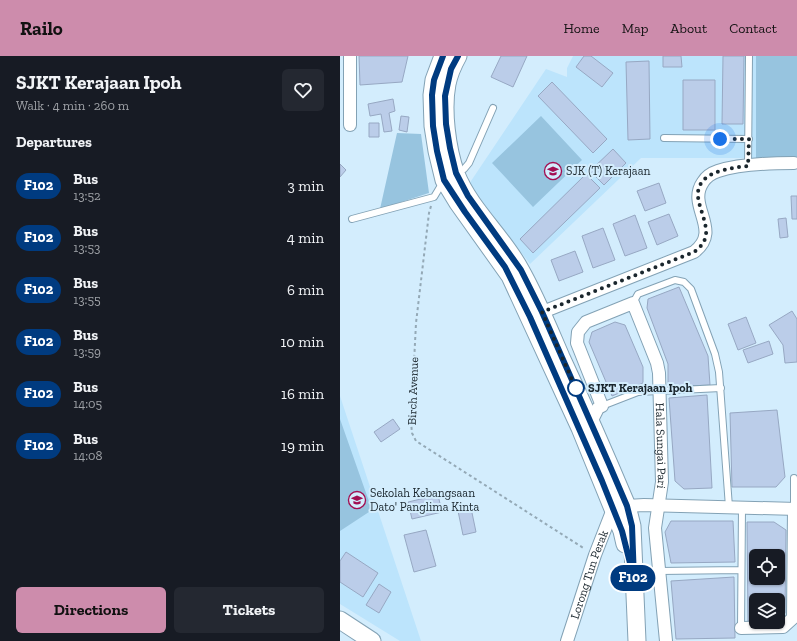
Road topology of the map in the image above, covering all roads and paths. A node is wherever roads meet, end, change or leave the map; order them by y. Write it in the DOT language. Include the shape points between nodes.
graph roads {
  1 [pos="350,56"];
  2 [pos="443,56"];
  3 [pos="458,56"];
  4 [pos="748,56"];
  5 [pos="493,108"];
  6 [pos="350,125"];
  7 [pos="664,138"];
  8 [pos="749,139"];
  9 [pos="796,164"];
  10 [pos="748,166"];
  11 [pos="450,176"];
  12 [pos="434,198"];
  13 [pos="352,219"];
  14 [pos="633,303"];
  15 [pos="536,315"];
  16 [pos="577,343"];
  17 [pos="558,350"];
  18 [pos="721,388"];
  19 [pos="659,392"];
  20 [pos="602,406"];
  21 [pos="591,422"];
  22 [pos="794,478"];
  23 [pos="659,505"];
  24 [pos="728,507"];
  25 [pos="620,508"];
  26 [pos="742,508"];
  27 [pos="796,509"];
  28 [pos="595,555"];
  29 [pos="741,570"];
  30 [pos="659,571"];
  31 [pos="340,620"];
  32 [pos="741,628"];
  33 [pos="372,641"];
  34 [pos="568,641"];
  35 [pos="637,641"];
  36 [pos="666,641"];
  1 -- 6 [label="street"];
  2 -- 11 [label="main road" via="434,80 433,126 437,151"];
  3 -- 11 [label="main road" via="451,69 445,96"];
  4 -- 8 [label="lane"];
  5 -- 11 [label="lane" via="469,163 464,169"];
  7 -- 8 [label="lane"];
  8 -- 10 [label="lane"];
  9 -- 10 [label="street"];
  10 -- 15 [label="street" via="716,172 705,178 698,188 698,199 706,229 706,236 700,248"];
  11 -- 12 [label="lane"];
  11 -- 15 [label="main road" via="468,196 510,276"];
  12 -- 13 [label="lane"];
  12 -- 28 [label="path, Birch Avenue" via="429,213 416,323 412,433 416,440"];
  14 -- 16 [label="street" via="586,322 578,332"];
  14 -- 18 [label="lane" via="638,294 675,280 688,285 715,354"];
  14 -- 19 [label="street, Hala Sungai Pari" via="657,363"];
  15 -- 17 [label="main road"];
  15 -- 25 [label="main road" via="583,435"];
  16 -- 17 [label="street"];
  16 -- 20 [label="street"];
  17 -- 21 [label="main road"];
  18 -- 19 [label="lane"];
  18 -- 24 [label="lane"];
  19 -- 20 [label="lane" via="638,392"];
  19 -- 23 [label="street, Hala Sungai Pari" via="662,482"];
  20 -- 21 [label="street" via="598,408"];
  21 -- 25 [label="main road"];
  22 -- 27 [label="lane"];
  23 -- 24 [label="street"];
  23 -- 25 [label="street"];
  23 -- 30 [label="street, Hala Sungai Pari" via="655,528"];
  24 -- 26 [label="street"];
  25 -- 28 [label="street, Lorong Tun Perak"];
  25 -- 35 [label="main road" via="622,531 634,579"];
  26 -- 27 [label="street"];
  26 -- 29 [label="lane"];
  27 -- 32 [label="street" via="793,618 783,627"];
  28 -- 34 [label="street, Lorong Tun Perak"];
  29 -- 30 [label="lane"];
  29 -- 32 [label="lane"];
  30 -- 36 [label="street, Hala Sungai Pari"];
  31 -- 33 [label="main road"];
}
